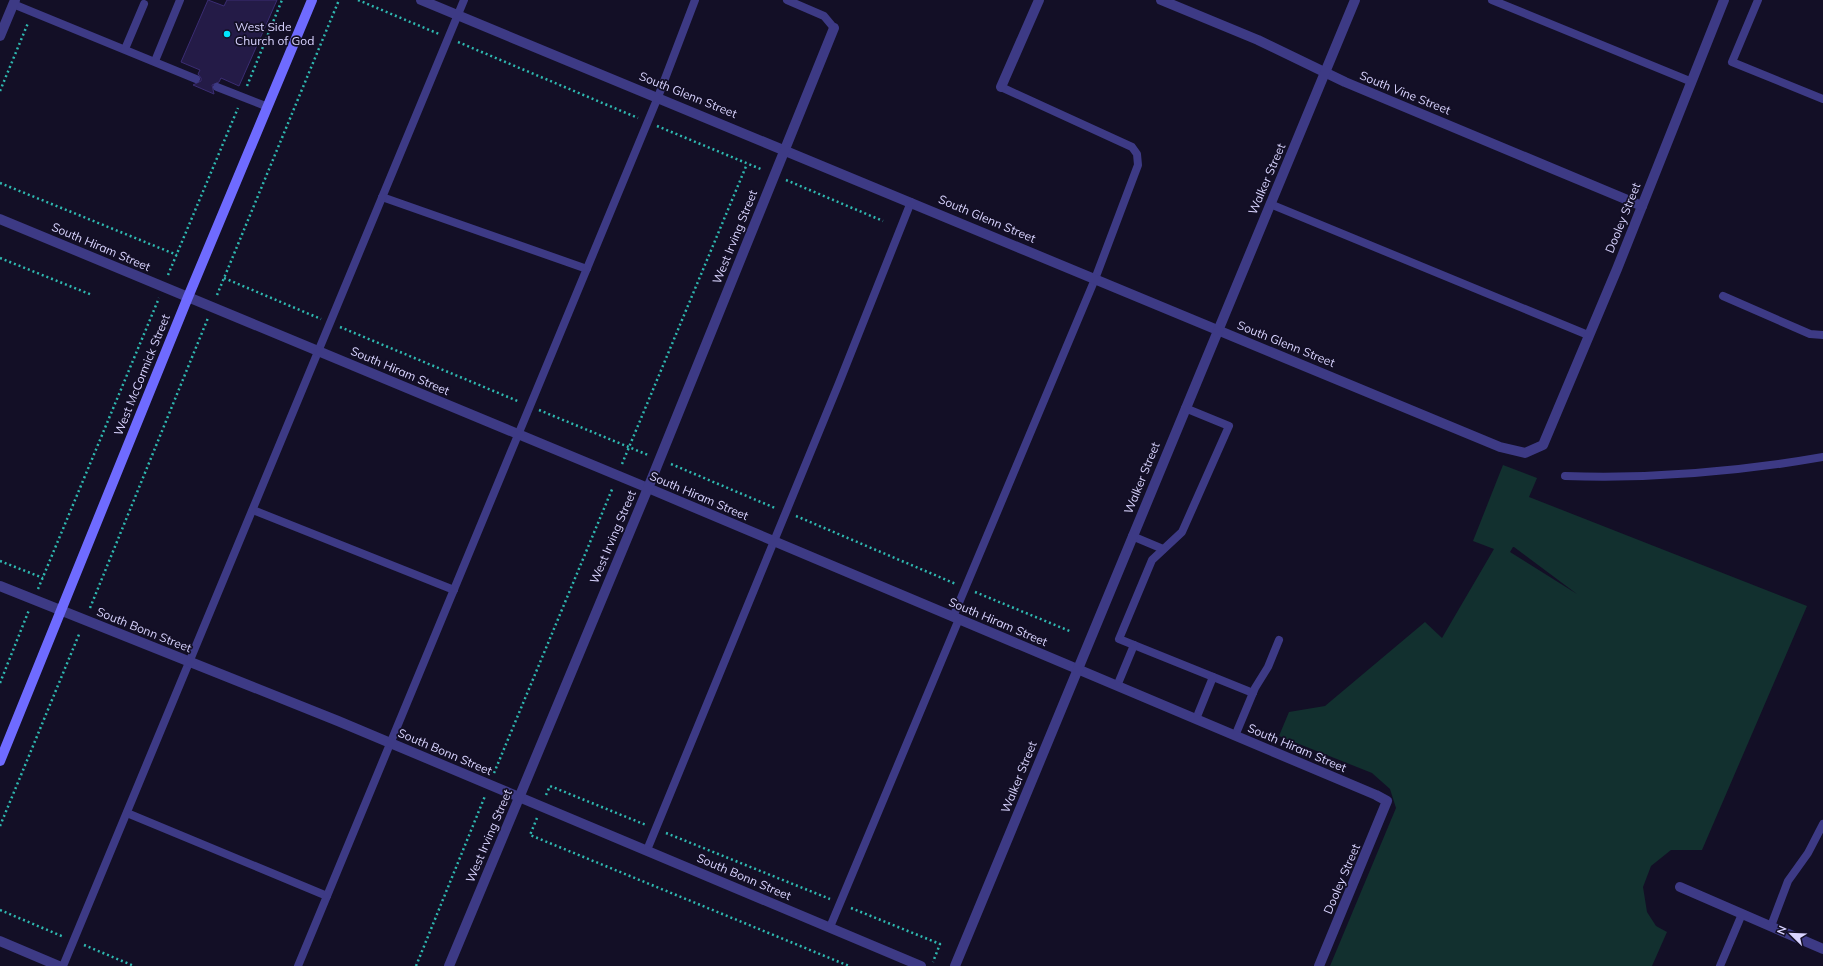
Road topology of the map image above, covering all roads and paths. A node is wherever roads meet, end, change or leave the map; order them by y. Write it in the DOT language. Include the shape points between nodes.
graph roads {
  1 [pos="180,0"];
  2 [pos="282,0"];
  3 [pos="312,0"];
  4 [pos="339,0"];
  5 [pos="358,0"];
  6 [pos="421,0"];
  7 [pos="464,0"];
  8 [pos="695,0"];
  9 [pos="787,0"];
  10 [pos="1039,0"];
  11 [pos="1161,0"];
  12 [pos="1355,0"];
  13 [pos="1492,0"];
  14 [pos="1724,0"];
  15 [pos="1758,0"];
  16 [pos="14,2"];
  17 [pos="144,4"];
  18 [pos="33,12"];
  19 [pos="458,15"];
  20 [pos="834,28"];
  21 [pos="0,36"];
  22 [pos="448,38"];
  23 [pos="125,48"];
  24 [pos="155,61"];
  25 [pos="1325,73"];
  26 [pos="196,79"];
  27 [pos="1692,82"];
  28 [pos="217,87"];
  29 [pos="1001,87"];
  30 [pos="0,91"];
  31 [pos="242,97"];
  32 [pos="658,97"];
  33 [pos="1823,99"];
  34 [pos="268,107"];
  35 [pos="648,122"];
  36 [pos="785,149"];
  37 [pos="747,164"];
  38 [pos="774,175"];
  39 [pos="0,183"];
  40 [pos="382,197"];
  41 [pos="911,202"];
  42 [pos="1270,204"];
  43 [pos="1642,206"];
  44 [pos="0,219"];
  45 [pos="883,221"];
  46 [pos="177,255"];
  47 [pos="0,258"];
  48 [pos="587,269"];
  49 [pos="1095,279"];
  50 [pos="163,287"];
  51 [pos="92,295"];
  52 [pos="1723,296"];
  53 [pos="188,297"];
  54 [pos="212,307"];
  55 [pos="1218,330"];
  56 [pos="1588,335"];
  57 [pos="1823,335"];
  58 [pos="318,351"];
  59 [pos="1185,408"];
  60 [pos="518,435"];
  61 [pos="1543,445"];
  62 [pos="1823,457"];
  63 [pos="617,476"];
  64 [pos="1565,476"];
  65 [pos="648,488"];
  66 [pos="253,510"];
  67 [pos="1132,536"];
  68 [pos="774,541"];
  69 [pos="1162,549"];
  70 [pos="0,561"];
  71 [pos="43,578"];
  72 [pos="0,586"];
  73 [pos="454,590"];
  74 [pos="34,600"];
  75 [pos="61,611"];
  76 [pos="956,618"];
  77 [pos="85,621"];
  78 [pos="1279,640"];
  79 [pos="1134,645"];
  80 [pos="189,662"];
  81 [pos="1078,669"];
  82 [pos="1214,677"];
  83 [pos="0,683"];
  84 [pos="1117,686"];
  85 [pos="1253,693"];
  86 [pos="1196,719"];
  87 [pos="1235,736"];
  88 [pos="390,743"];
  89 [pos="0,761"];
  90 [pos="490,784"];
  91 [pos="520,797"];
  92 [pos="1387,801"];
  93 [pos="127,813"];
  94 [pos="1823,824"];
  95 [pos="0,826"];
  96 [pos="647,850"];
  97 [pos="1680,887"];
  98 [pos="327,896"];
  99 [pos="1742,914"];
  100 [pos="1771,926"];
  101 [pos="830,927"];
  102 [pos="0,941"];
  103 [pos="1823,949"];
  104 [pos="59,966"];
  105 [pos="63,966"];
  106 [pos="298,966"];
  107 [pos="416,966"];
  108 [pos="449,966"];
  109 [pos="922,966"];
  110 [pos="955,966"];
  111 [pos="1319,966"];
  112 [pos="1720,966"];
  1 -- 24 [label="lane"];
  2 -- 31 [label="path"];
  3 -- 34 [label="street, West McCormick Street"];
  4 -- 54 [label="path"];
  5 -- 22 [label="path"];
  6 -- 19 [label="street, South Glenn Street"];
  7 -- 19 [label="lane"];
  8 -- 32 [label="lane"];
  9 -- 20 [label="lane" via="824,16"];
  10 -- 29 [label="street"];
  11 -- 25 [label="street, South Vine Street" via="1258,40"];
  12 -- 25 [label="street, Walker Street"];
  13 -- 27 [label="lane"];
  14 -- 27 [label="street, Dooley Street"];
  15 -- 33 [label="lane" via="1732,62"];
  16 -- 18 [label="lane"];
  16 -- 21 [label="street"];
  17 -- 23 [label="lane"];
  18 -- 23 [label="lane"];
  18 -- 30 [label="path"];
  19 -- 22 [label="lane"];
  19 -- 32 [label="street, South Glenn Street"];
  20 -- 36 [label="street, West Irving Street"];
  22 -- 35 [label="path"];
  22 -- 40 [label="lane"];
  23 -- 24 [label="lane"];
  24 -- 26 [label="lane"];
  25 -- 42 [label="street, Walker Street"];
  25 -- 43 [label="street, South Vine Street"];
  27 -- 43 [label="street, Dooley Street"];
  28 -- 31 [label="lane"];
  29 -- 49 [label="lane" via="1132,147 1137,154 1138,165"];
  31 -- 34 [label="lane"];
  31 -- 46 [label="path"];
  32 -- 35 [label="lane"];
  32 -- 36 [label="street, South Glenn Street"];
  34 -- 53 [label="street, West McCormick Street"];
  35 -- 37 [label="path"];
  35 -- 48 [label="lane"];
  36 -- 38 [label="street, West Irving Street"];
  36 -- 41 [label="street, South Glenn Street"];
  37 -- 38 [label="path"];
  37 -- 63 [label="path"];
  38 -- 45 [label="path"];
  38 -- 65 [label="street, West Irving Street"];
  39 -- 46 [label="path"];
  40 -- 48 [label="lane"];
  40 -- 58 [label="lane"];
  41 -- 49 [label="street, South Glenn Street"];
  41 -- 68 [label="lane"];
  42 -- 55 [label="street, Walker Street"];
  42 -- 56 [label="lane"];
  43 -- 56 [label="street, Dooley Street"];
  44 -- 50 [label="street, South Hiram Street"];
  46 -- 50 [label="path"];
  47 -- 51 [label="path"];
  48 -- 60 [label="lane"];
  49 -- 55 [label="street, South Glenn Street"];
  49 -- 76 [label="lane"];
  50 -- 53 [label="street, South Hiram Street"];
  50 -- 71 [label="path"];
  52 -- 57 [label="lane" via="1810,334"];
  53 -- 54 [label="street, South Hiram Street"];
  53 -- 75 [label="street, West McCormick Street"];
  54 -- 58 [label="street, South Hiram Street"];
  54 -- 77 [label="path"];
  55 -- 59 [label="street, Walker Street"];
  55 -- 61 [label="street, South Glenn Street" via="1500,447 1525,453"];
  56 -- 61 [label="street, Dooley Street"];
  58 -- 60 [label="street, South Hiram Street"];
  58 -- 66 [label="lane"];
  59 -- 67 [label="street, Walker Street"];
  59 -- 69 [label="lane" via="1228,426 1182,532"];
  60 -- 63 [label="street, South Hiram Street"];
  60 -- 73 [label="lane"];
  62 -- 64 [label="lane" via="1698,474 1618,478"];
  63 -- 65 [label="street, South Hiram Street"];
  63 -- 90 [label="path"];
  65 -- 68 [label="street, South Hiram Street"];
  65 -- 91 [label="street, West Irving Street"];
  66 -- 73 [label="lane"];
  66 -- 80 [label="lane"];
  67 -- 69 [label="lane"];
  67 -- 81 [label="street, Walker Street"];
  68 -- 76 [label="street, South Hiram Street"];
  68 -- 96 [label="lane"];
  69 -- 79 [label="lane" via="1152,560 1119,639"];
  70 -- 71 [label="path"];
  71 -- 74 [label="path"];
  72 -- 74 [label="street, South Bonn Street"];
  73 -- 88 [label="lane"];
  74 -- 75 [label="street, South Bonn Street"];
  74 -- 83 [label="path"];
  75 -- 77 [label="street, South Bonn Street"];
  75 -- 89 [label="street, West McCormick Street"];
  76 -- 81 [label="street, South Hiram Street"];
  76 -- 101 [label="lane"];
  77 -- 80 [label="street, South Bonn Street"];
  77 -- 95 [label="path"];
  78 -- 85 [label="lane" via="1268,667"];
  79 -- 82 [label="lane"];
  79 -- 84 [label="lane"];
  80 -- 88 [label="street, South Bonn Street"];
  80 -- 93 [label="lane"];
  81 -- 84 [label="street, South Hiram Street"];
  81 -- 110 [label="street, Walker Street"];
  82 -- 85 [label="lane"];
  82 -- 86 [label="lane"];
  84 -- 86 [label="street, South Hiram Street"];
  85 -- 87 [label="lane"];
  86 -- 87 [label="street, South Hiram Street"];
  87 -- 92 [label="street, South Hiram Street"];
  88 -- 90 [label="street, South Bonn Street"];
  88 -- 98 [label="lane"];
  90 -- 91 [label="street, South Bonn Street"];
  90 -- 107 [label="path"];
  91 -- 96 [label="street, South Bonn Street"];
  91 -- 108 [label="street, West Irving Street"];
  92 -- 111 [label="street, Dooley Street"];
  93 -- 98 [label="lane"];
  93 -- 105 [label="lane"];
  94 -- 100 [label="lane" via="1808,853 1788,881"];
  96 -- 101 [label="street, South Bonn Street"];
  97 -- 99 [label="street"];
  98 -- 106 [label="lane"];
  99 -- 100 [label="street"];
  99 -- 112 [label="lane"];
  100 -- 103 [label="street"];
  101 -- 109 [label="street, South Bonn Street"];
  102 -- 104 [label="street"];
}
